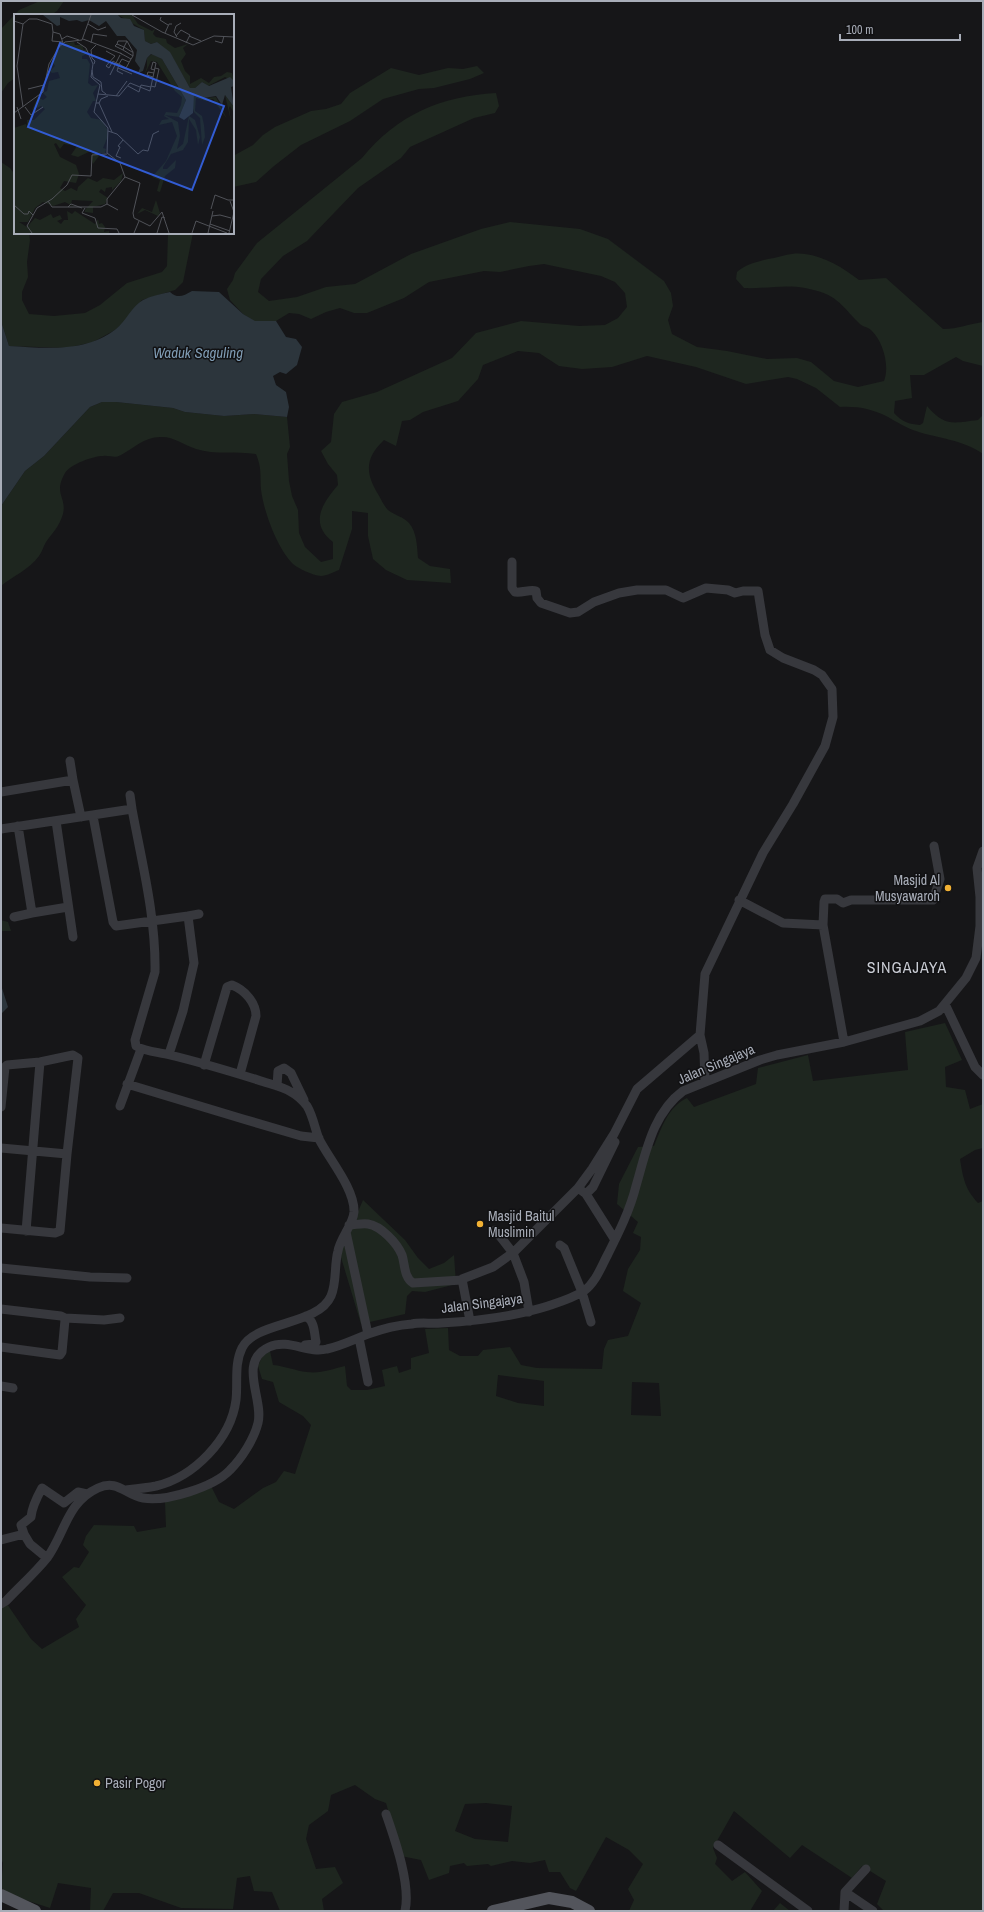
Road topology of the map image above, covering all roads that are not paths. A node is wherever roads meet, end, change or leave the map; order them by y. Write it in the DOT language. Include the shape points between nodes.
graph roads {
  1 [pos="512,562"];
  2 [pos="70,761"];
  3 [pos="73,780"];
  4 [pos="1,792"];
  5 [pos="130,795"];
  6 [pos="132,809"];
  7 [pos="93,816"];
  8 [pos="81,817"];
  9 [pos="56,821"];
  10 [pos="18,826"];
  11 [pos="1,829"];
  12 [pos="934,846"];
  13 [pos="983,851"];
  14 [pos="739,900"];
  15 [pos="68,907"];
  16 [pos="32,913"];
  17 [pos="200,914"];
  18 [pos="188,916"];
  19 [pos="14,917"];
  20 [pos="152,921"];
  21 [pos="823,925"];
  22 [pos="72,937"];
  23 [pos="945,1004"];
  24 [pos="700,1035"];
  25 [pos="844,1042"];
  26 [pos="141,1049"];
  27 [pos="169,1054"];
  28 [pos="40,1062"];
  29 [pos="204,1065"];
  30 [pos="240,1074"];
  31 [pos="983,1075"];
  32 [pos="705,1082"];
  33 [pos="127,1084"];
  34 [pos="277,1086"];
  35 [pos="120,1106"];
  36 [pos="1,1107"];
  37 [pos="307,1107"];
  38 [pos="319,1138"];
  39 [pos="616,1139"];
  40 [pos="1,1148"];
  41 [pos="33,1152"];
  42 [pos="67,1154"];
  43 [pos="578,1188"];
  44 [pos="586,1194"];
  45 [pos="1,1228"];
  46 [pos="347,1229"];
  47 [pos="26,1230"];
  48 [pos="496,1230"];
  49 [pos="615,1240"];
  50 [pos="560,1245"];
  51 [pos="513,1253"];
  52 [pos="1,1268"];
  53 [pos="127,1278"];
  54 [pos="462,1280"];
  55 [pos="582,1292"];
  56 [pos="1,1308"];
  57 [pos="529,1312"];
  58 [pos="306,1316"];
  59 [pos="65,1318"];
  60 [pos="120,1318"];
  61 [pos="470,1321"];
  62 [pos="591,1322"];
  63 [pos="368,1334"];
  64 [pos="359,1338"];
  65 [pos="302,1346"];
  66 [pos="1,1347"];
  67 [pos="368,1382"];
  68 [pos="1,1386"];
  69 [pos="13,1388"];
  70 [pos="125,1490"];
  71 [pos="88,1494"];
  72 [pos="24,1534"];
  73 [pos="1,1540"];
  74 [pos="47,1558"];
  75 [pos="1,1604"];
  76 [pos="386,1814"];
  77 [pos="718,1845"];
  78 [pos="866,1869"];
  79 [pos="845,1892"];
  80 [pos="1,1895"];
  81 [pos="35,1911"];
  82 [pos="405,1911"];
  83 [pos="493,1911"];
  84 [pos="589,1911"];
  85 [pos="808,1911"];
  86 [pos="844,1911"];
  87 [pos="874,1911"];
  1 -- 14 [label="street" via="512,588 515,592 536,591 541,603 570,613 578,612 594,602 619,593 638,590 666,590 683,598 706,588 735,593 758,591 770,650 814,670 829,684 833,700 833,717 825,746"];
  2 -- 3 [label="street"];
  3 -- 4 [label="street"];
  3 -- 8 [label="street"];
  5 -- 6 [label="street"];
  6 -- 7 [label="street"];
  6 -- 20 [label="street"];
  7 -- 8 [label="street"];
  7 -- 20 [label="street" via="114,924 119,927"];
  8 -- 9 [label="street"];
  9 -- 10 [label="street"];
  9 -- 15 [label="street"];
  10 -- 11 [label="street"];
  10 -- 16 [label="street"];
  12 -- 21 [label="street" via="940,879 933,900 851,900 843,903 837,899 825,899"];
  13 -- 23 [label="street, Jalan Singajaya" via="977,868 980,926 976,958 966,978"];
  14 -- 21 [label="street" via="783,923"];
  14 -- 24 [label="street" via="705,974"];
  15 -- 16 [label="street"];
  15 -- 22 [label="street"];
  16 -- 19 [label="street"];
  17 -- 18 [label="street"];
  18 -- 20 [label="street"];
  18 -- 27 [label="street" via="194,963 183,1011"];
  20 -- 26 [label="street" via="155,972 134,1042"];
  21 -- 25 [label="street"];
  23 -- 25 [label="street, Jalan Singajaya" via="939,1011 920,1021"];
  23 -- 31 [label="street" via="975,1067"];
  24 -- 32 [label="street" via="704,1053"];
  24 -- 43 [label="street" via="636,1090 614,1134"];
  25 -- 32 [label="street, Jalan Singajaya" via="777,1055"];
  26 -- 27 [label="street"];
  26 -- 33 [label="street"];
  27 -- 29 [label="street"];
  28 -- 36 [label="street" via="5,1066"];
  28 -- 41 [label="street"];
  28 -- 42 [label="street" via="73,1055 78,1058"];
  29 -- 30 [label="street"];
  29 -- 30 [label="street" via="227,987 232,985 251,1000 256,1009"];
  30 -- 34 [label="street"];
  32 -- 49 [label="street, Jalan Singajaya" via="676,1096 659,1118 643,1159 632,1200"];
  33 -- 35 [label="street"];
  33 -- 38 [label="street" via="301,1136"];
  34 -- 37 [label="street" via="292,1092"];
  34 -- 37 [label="street" via="278,1071 284,1068 291,1073"];
  37 -- 38 [label="street"];
  38 -- 46 [label="street" via="352,1201 354,1213"];
  39 -- 44 [label="street" via="593,1187"];
  40 -- 41 [label="street"];
  41 -- 42 [label="street"];
  41 -- 47 [label="street"];
  42 -- 47 [label="street" via="62,1230 55,1233"];
  43 -- 44 [label="street"];
  43 -- 51 [label="street"];
  44 -- 49 [label="street"];
  45 -- 47 [label="street"];
  46 -- 54 [label="street" via="368,1224 395,1242 409,1281 413,1283"];
  46 -- 58 [label="street" via="337,1252 331,1296 326,1303"];
  46 -- 63 [label="street"];
  48 -- 51 [label="street"];
  49 -- 55 [label="street, Jalan Singajaya" via="594,1281"];
  50 -- 55 [label="street" via="564,1248"];
  51 -- 54 [label="street" via="493,1267"];
  51 -- 57 [label="street" via="524,1282"];
  52 -- 53 [label="street"];
  54 -- 61 [label="street"];
  55 -- 57 [label="street, Jalan Singajaya"];
  55 -- 62 [label="street"];
  56 -- 59 [label="street"];
  57 -- 61 [label="street, Jalan Singajaya"];
  58 -- 65 [label="street" via="313,1324 316,1342"];
  58 -- 70 [label="street" via="259,1332 242,1347 238,1362 236,1400 225,1433 218,1445 197,1464 166,1483"];
  59 -- 60 [label="street"];
  59 -- 66 [label="street" via="60,1355"];
  61 -- 63 [label="street, Jalan Singajaya" via="413,1323"];
  63 -- 64 [label="street, Jalan Singajaya"];
  64 -- 65 [label="street, Jalan Singajaya" via="328,1349 319,1350"];
  64 -- 67 [label="street"];
  65 -- 70 [label="street, Jalan Singajaya" via="285,1343 276,1345 267,1348 256,1359 252,1377 259,1411 258,1424 230,1471 206,1484 162,1498 134,1496"];
  68 -- 69 [label="street"];
  70 -- 71 [label="street, Jalan Singajaya" via="119,1486 107,1485"];
  71 -- 72 [label="street" via="78,1492 64,1503 42,1488 31,1517 21,1525"];
  71 -- 74 [label="street, Jalan Singajaya" via="78,1501"];
  72 -- 73 [label="street"];
  72 -- 74 [label="street" via="30,1544"];
  74 -- 75 [label="street, Jalan Singajaya"];
  76 -- 82 [label="street" via="404,1882"];
  77 -- 85 [label="street"];
  78 -- 79 [label="street"];
  79 -- 86 [label="street"];
  79 -- 87 [label="street"];
  80 -- 81 [label="main road"];
  83 -- 84 [label="main road" via="549,1898 572,1902"];
}
